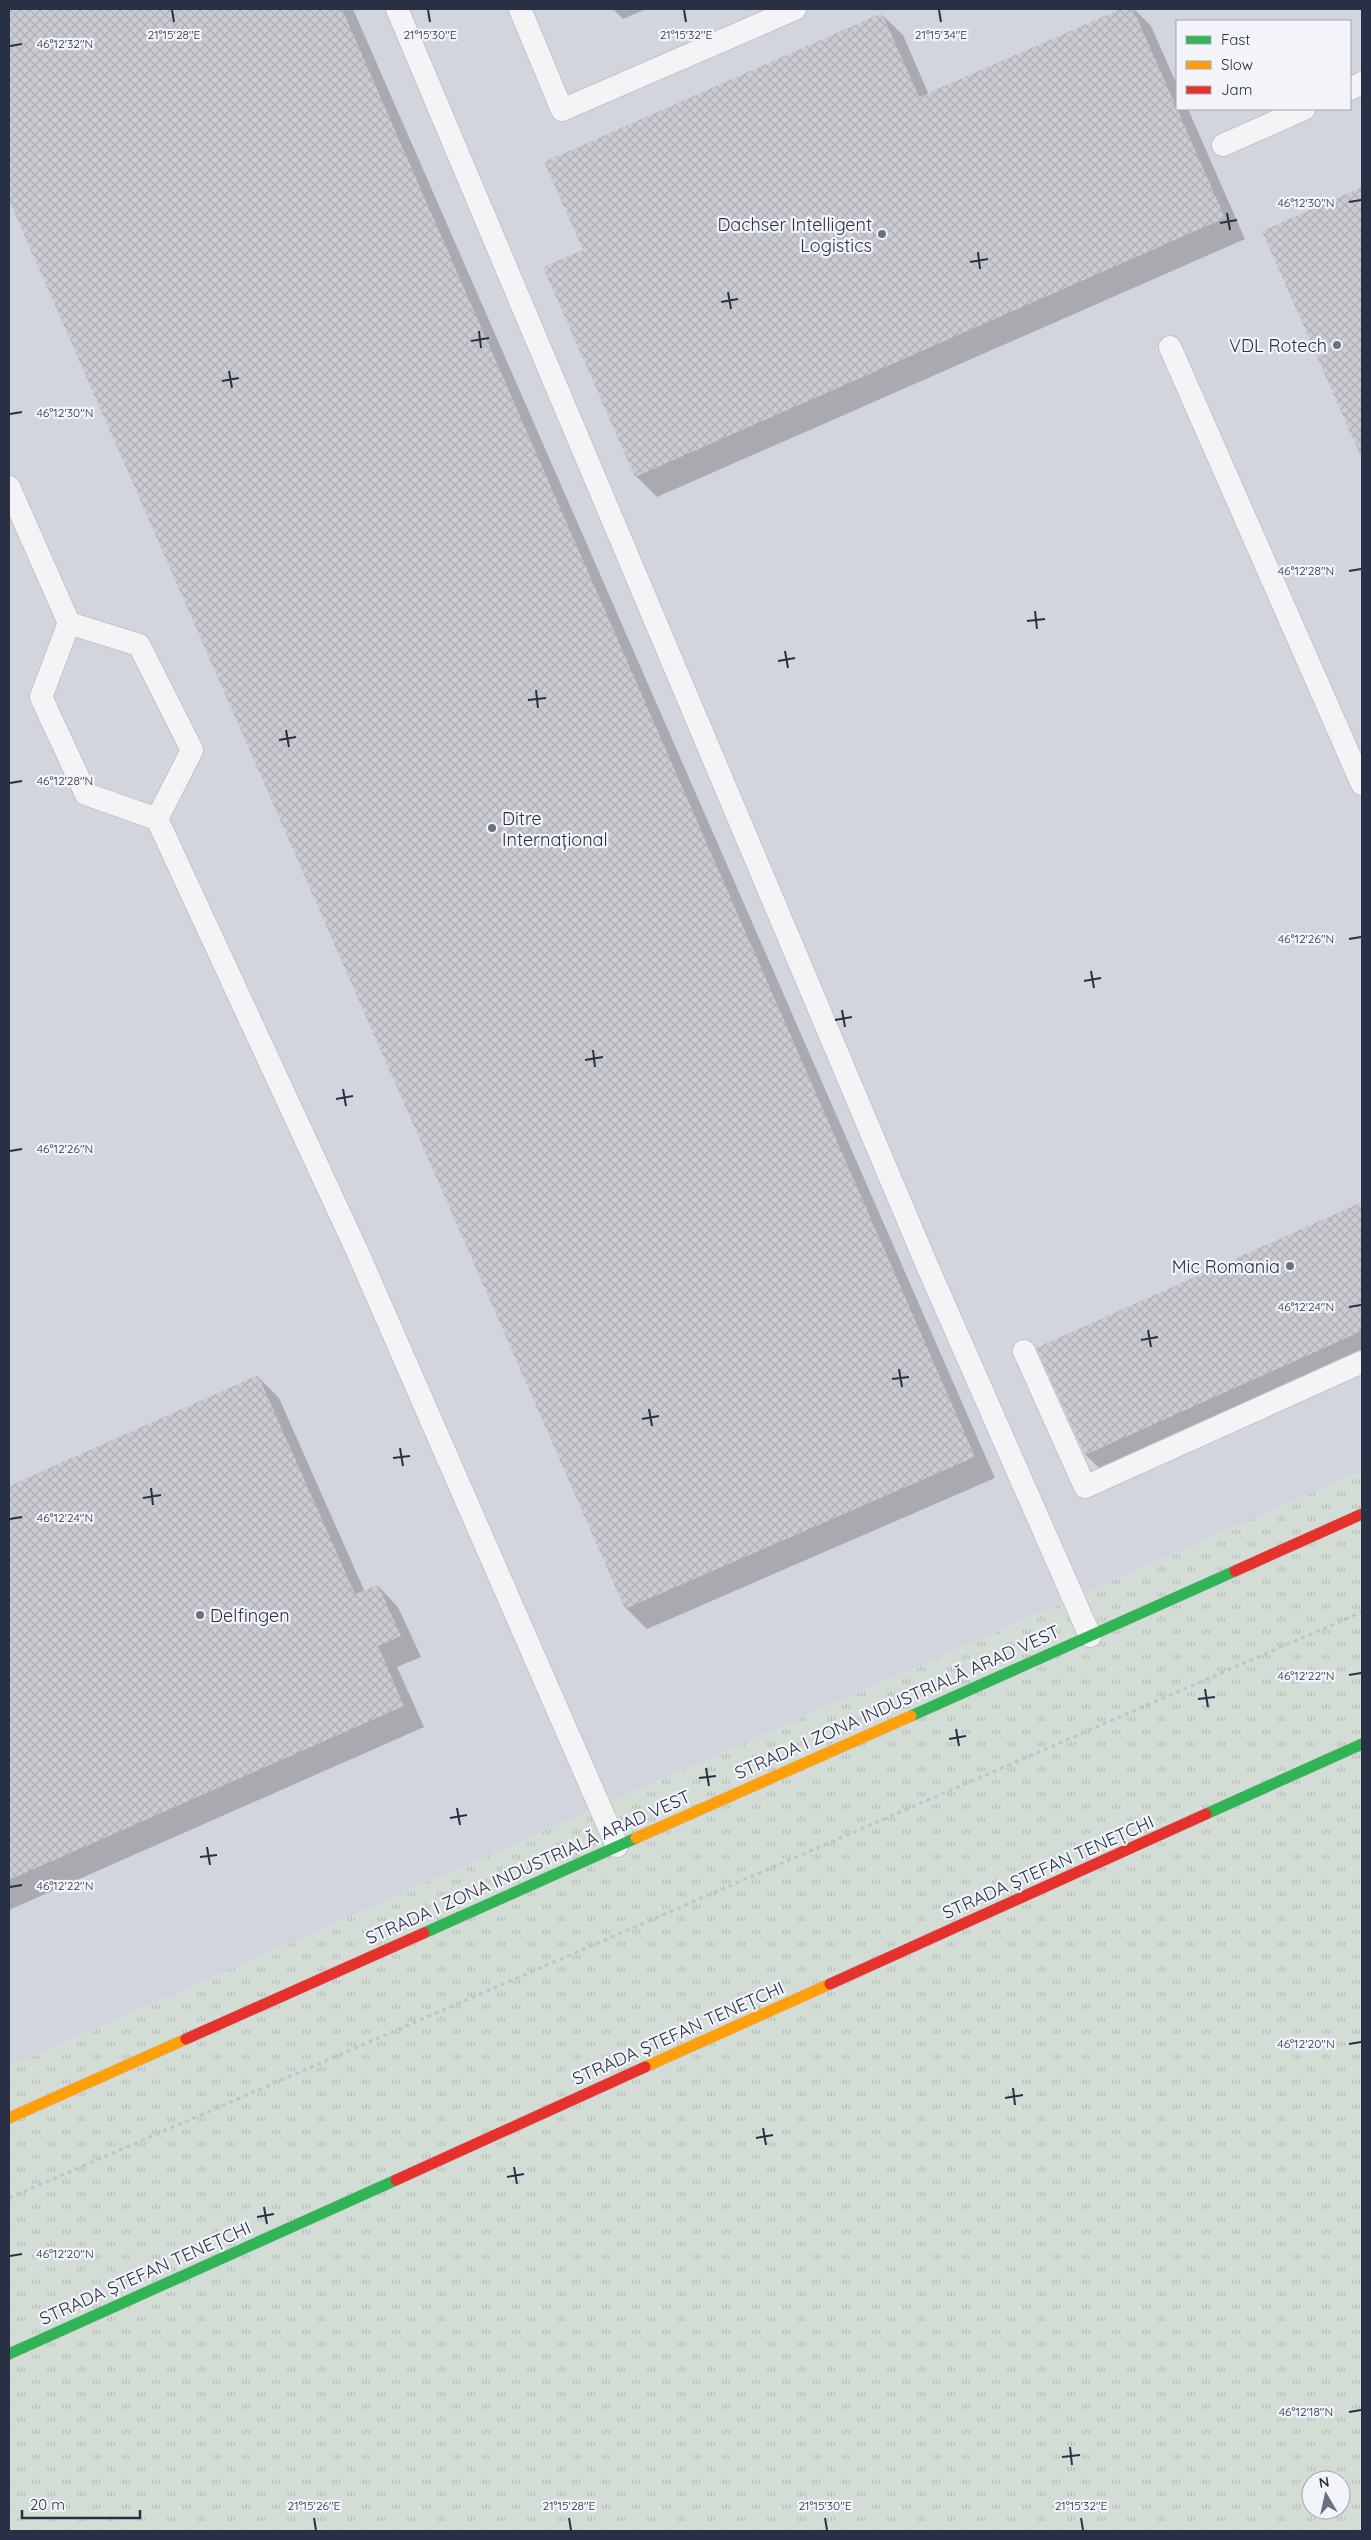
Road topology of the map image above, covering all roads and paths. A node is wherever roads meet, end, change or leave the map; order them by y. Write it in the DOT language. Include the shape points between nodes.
graph roads {
  1 [pos="397,9"];
  2 [pos="520,9"];
  3 [pos="795,9"];
  4 [pos="1302,110"];
  5 [pos="1223,145"];
  6 [pos="1170,347"];
  7 [pos="9,488"];
  8 [pos="69,623"];
  9 [pos="1362,784"];
  10 [pos="157,819"];
  11 [pos="1024,1351"];
  12 [pos="1362,1362"];
  13 [pos="1362,1514"];
  14 [pos="1362,1612"];
  15 [pos="1090,1636"];
  16 [pos="1362,1744"];
  17 [pos="617,1846"];
  18 [pos="9,2118"];
  19 [pos="9,2198"];
  20 [pos="9,2354"];
  1 -- 15 [label="lane" via="929,1270"];
  2 -- 3 [label="lane" via="562,110"];
  4 -- 5 [label="lane"];
  6 -- 9 [label="lane"];
  7 -- 8 [label="lane"];
  8 -- 10 [label="lane" via="41,697 86,794"];
  8 -- 10 [label="lane" via="139,644 192,750"];
  10 -- 17 [label="lane" via="358,1253"];
  11 -- 12 [label="lane" via="1085,1486"];
  13 -- 15 [label="main road, STRADA I ZONA INDUSTRIALĂ ARAD VEST"];
  14 -- 19 [label="path"];
  15 -- 17 [label="main road, STRADA I ZONA INDUSTRIALĂ ARAD VEST"];
  16 -- 20 [label="main road, STRADA ȘTEFAN TENEȚCHI"];
  17 -- 18 [label="main road, STRADA I ZONA INDUSTRIALĂ ARAD VEST"];
}
